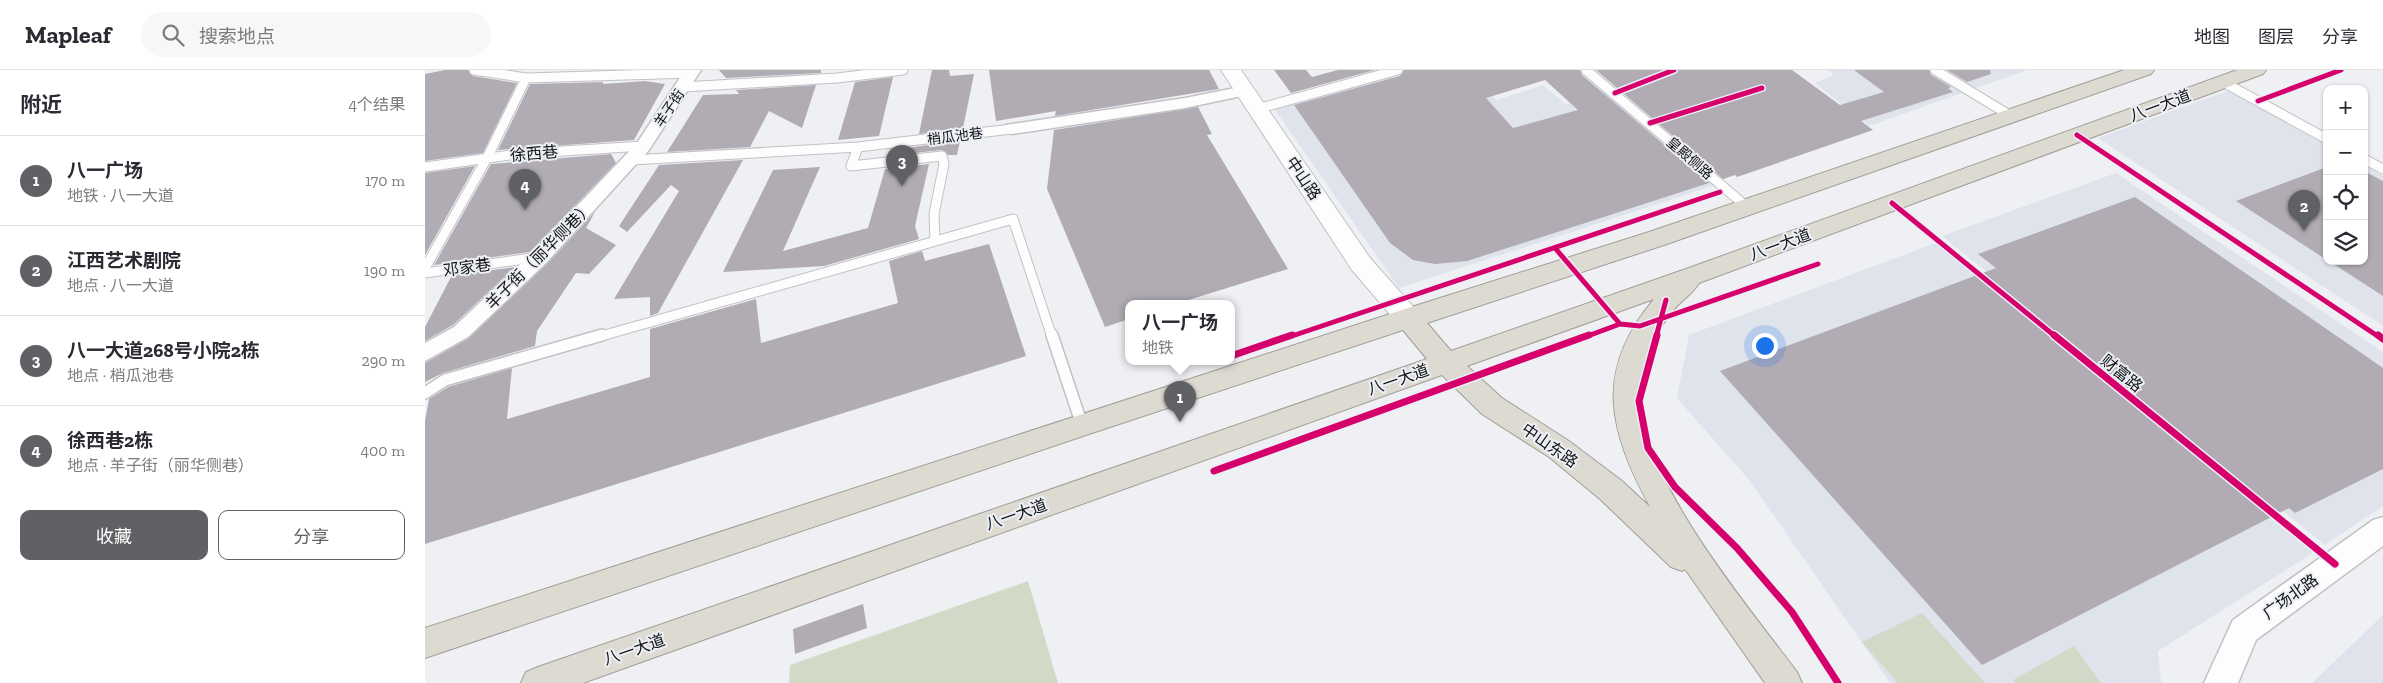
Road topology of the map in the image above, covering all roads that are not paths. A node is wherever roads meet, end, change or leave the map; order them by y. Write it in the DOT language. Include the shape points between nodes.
graph roads {
  1 [pos="475,70"];
  2 [pos="903,70"];
  3 [pos="1231,70"];
  4 [pos="1399,70"];
  5 [pos="1586,70"];
  6 [pos="1935,70"];
  7 [pos="2145,70"];
  8 [pos="2256,70"];
  9 [pos="644,72"];
  10 [pos="693,72"];
  11 [pos="577,73"];
  12 [pos="526,78"];
  13 [pos="2223,82"];
  14 [pos="683,87"];
  15 [pos="1251,100"];
  16 [pos="2011,116"];
  17 [pos="1012,129"];
  18 [pos="2323,137"];
  19 [pos="858,147"];
  20 [pos="637,153"];
  21 [pos="487,158"];
  22 [pos="2368,161"];
  23 [pos="425,167"];
  24 [pos="2383,170"];
  25 [pos="1747,207"];
  26 [pos="935,241"];
  27 [pos="539,257"];
  28 [pos="425,268"];
  29 [pos="425,273"];
  30 [pos="1695,275"];
  31 [pos="1377,285"];
  32 [pos="1408,318"];
  33 [pos="425,353"];
  34 [pos="1445,362"];
  35 [pos="425,393"];
  36 [pos="1082,424"];
  37 [pos="2383,529"];
  38 [pos="1727,602"];
  39 [pos="425,644"];
  40 [pos="538,683"];
  41 [pos="1785,683"];
  42 [pos="2221,683"];
  1 -- 12 [label="lane"];
  2 -- 14 [label="lane" via="837,78"];
  3 -- 15 [label="main road, 中山路"];
  4 -- 15 [label="lane"];
  5 -- 25 [label="lane, 皇殿侧路"];
  6 -- 16 [label="lane"];
  7 -- 16 [label="highway"];
  8 -- 13 [label="highway, 八一大道"];
  9 -- 10 [label="lane"];
  9 -- 11 [label="lane"];
  10 -- 14 [label="street, 羊子街"];
  11 -- 12 [label="lane"];
  12 -- 21 [label="lane"];
  13 -- 18 [label="lane"];
  13 -- 30 [label="highway, 八一大道"];
  14 -- 20 [label="street, 羊子街"];
  15 -- 17 [label="street, 梢瓜池巷" via="1166,106"];
  15 -- 31 [label="main road, 中山路"];
  16 -- 25 [label="highway"];
  17 -- 19 [label="lane, 梢瓜池巷"];
  19 -- 20 [label="lane, 梢瓜池巷"];
  19 -- 26 [label="lane" via="851,166 942,156 945,164 934,214"];
  20 -- 21 [label="lane, 徐西巷" via="517,154"];
  20 -- 27 [label="street, 羊子街（丽华侧巷）"];
  21 -- 23 [label="lane, 徐西巷"];
  21 -- 28 [label="lane"];
  22 -- 24 [label="lane"];
  25 -- 32 [label="highway"];
  26 -- 35 [label="lane" via="445,380"];
  26 -- 36 [label="lane" via="1013,219"];
  27 -- 29 [label="lane, 邓家巷"];
  27 -- 33 [label="street, 羊子街（丽华侧巷）" via="461,332"];
  30 -- 34 [label="highway, 八一大道"];
  30 -- 38 [label="highway, 中山东路" via="1666,300 1644,331 1630,366 1626,407 1634,440 1657,493 1675,526"];
  31 -- 32 [label="main road, 中山东路"];
  32 -- 34 [label="highway, 中山东路"];
  32 -- 36 [label="highway"];
  34 -- 38 [label="highway, 中山东路" via="1493,406 1559,449 1611,490"];
  34 -- 40 [label="highway, 八一大道"];
  36 -- 39 [label="highway"];
  37 -- 42 [label="street, 广场北路" via="2244,630"];
  38 -- 41 [label="highway, 中山东路"];
}
